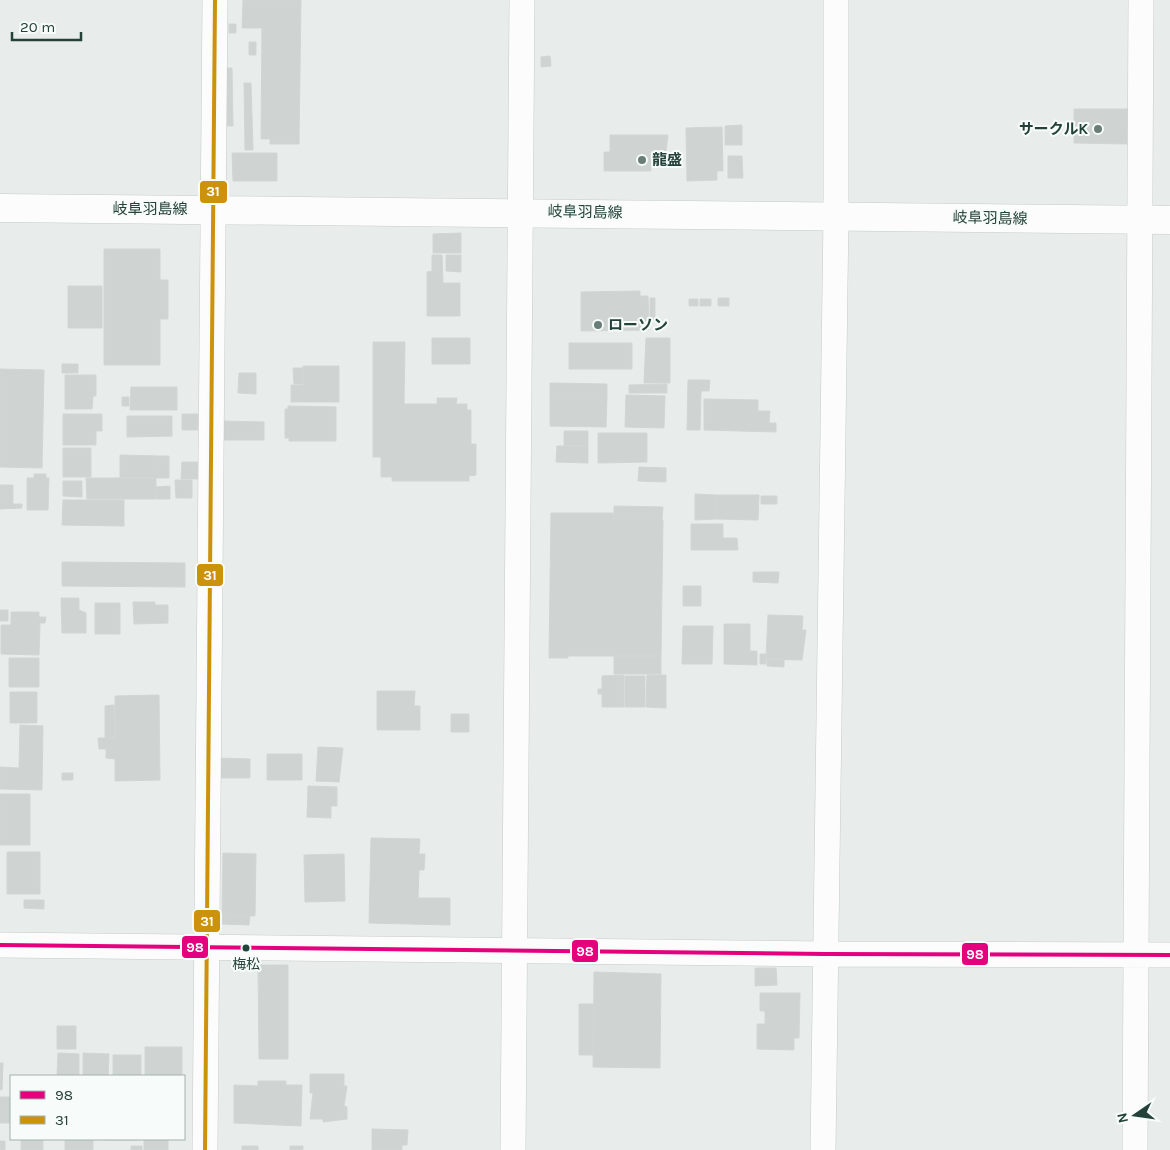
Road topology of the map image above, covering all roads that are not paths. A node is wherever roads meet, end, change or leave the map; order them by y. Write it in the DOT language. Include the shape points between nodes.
graph roads {
  1 [pos="215,0"];
  2 [pos="522,0"];
  3 [pos="836,0"];
  4 [pos="1141,0"];
  5 [pos="0,208"];
  6 [pos="214,209"];
  7 [pos="520,212"];
  8 [pos="836,215"];
  9 [pos="1138,220"];
  10 [pos="1170,220"];
  11 [pos="0,945"];
  12 [pos="206,946"];
  13 [pos="515,951"];
  14 [pos="824,954"];
  15 [pos="1136,955"];
  16 [pos="1170,955"];
  17 [pos="205,1150"];
  18 [pos="513,1150"];
  19 [pos="824,1150"];
  20 [pos="1135,1150"];
  1 -- 6 [label="street"];
  2 -- 7 [label="street"];
  3 -- 8 [label="street"];
  4 -- 9 [label="street"];
  5 -- 6 [label="main road, 岐阜羽島線"];
  6 -- 7 [label="main road, 岐阜羽島線"];
  6 -- 12 [label="street"];
  7 -- 8 [label="main road, 岐阜羽島線"];
  7 -- 13 [label="street"];
  8 -- 9 [label="main road, 岐阜羽島線"];
  8 -- 14 [label="street"];
  9 -- 10 [label="main road, 岐阜羽島線"];
  9 -- 15 [label="street"];
  11 -- 12 [label="street"];
  12 -- 13 [label="street"];
  12 -- 17 [label="street"];
  13 -- 14 [label="street"];
  13 -- 18 [label="street"];
  14 -- 15 [label="street"];
  14 -- 19 [label="street"];
  15 -- 16 [label="street"];
  15 -- 20 [label="street"];
}
